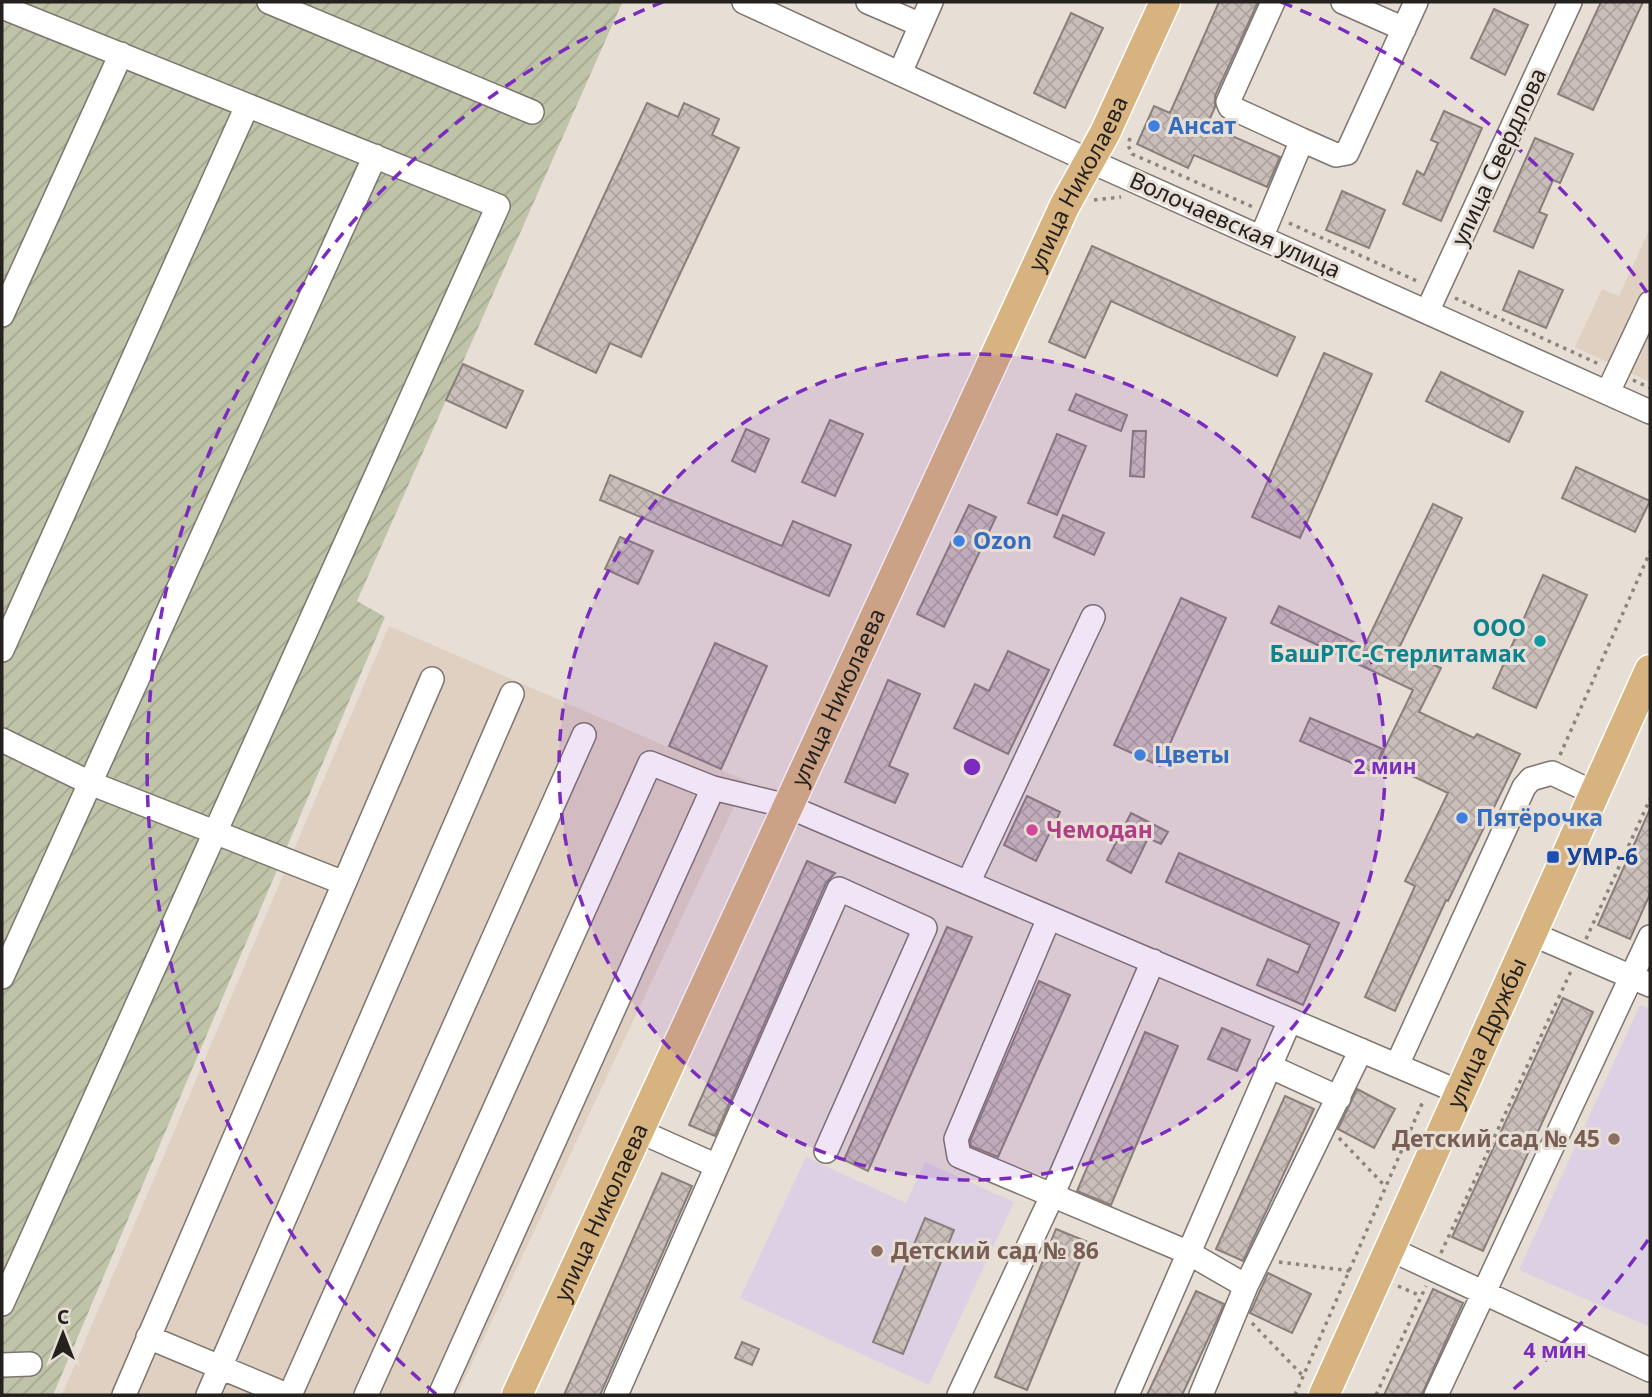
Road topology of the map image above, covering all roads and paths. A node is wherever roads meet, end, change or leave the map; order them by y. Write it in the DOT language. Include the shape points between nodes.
graph roads {
  1 [pos="270,2"];
  2 [pos="744,2"];
  3 [pos="868,2"];
  4 [pos="931,2"];
  5 [pos="1165,2"];
  6 [pos="1273,2"];
  7 [pos="1343,2"];
  8 [pos="1416,2"];
  9 [pos="1570,2"];
  10 [pos="2,7"];
  11 [pos="921,25"];
  12 [pos="1404,29"];
  13 [pos="121,54"];
  14 [pos="900,73"];
  15 [pos="247,106"];
  16 [pos="532,112"];
  17 [pos="1135,128"];
  18 [pos="1302,140"];
  19 [pos="375,156"];
  20 [pos="1090,161"];
  21 [pos="1130,200"];
  22 [pos="1086,206"];
  23 [pos="1270,215"];
  24 [pos="1261,238"];
  25 [pos="1437,290"];
  26 [pos="1650,303"];
  27 [pos="1427,312"];
  28 [pos="2,314"];
  29 [pos="1613,383"];
  30 [pos="1650,388"];
  31 [pos="1650,412"];
  32 [pos="1650,552"];
  33 [pos="1093,617"];
  34 [pos="2,650"];
  35 [pos="1650,670"];
  36 [pos="432,679"];
  37 [pos="512,694"];
  38 [pos="584,735"];
  39 [pos="2,740"];
  40 [pos="1552,773"];
  41 [pos="90,783"];
  42 [pos="713,788"];
  43 [pos="1594,793"];
  44 [pos="1650,799"];
  45 [pos="788,806"];
  46 [pos="215,832"];
  47 [pos="344,883"];
  48 [pos="968,883"];
  49 [pos="1049,918"];
  50 [pos="1530,933"];
  51 [pos="1650,937"];
  52 [pos="1579,954"];
  53 [pos="1153,961"];
  54 [pos="2,977"];
  55 [pos="1641,981"];
  56 [pos="1290,1020"];
  57 [pos="1361,1050"];
  58 [pos="1397,1065"];
  59 [pos="1269,1066"];
  60 [pos="1445,1086"];
  61 [pos="1339,1098"];
  62 [pos="1326,1124"];
  63 [pos="639,1130"];
  64 [pos="826,1151"];
  65 [pos="717,1166"];
  66 [pos="1386,1187"];
  67 [pos="1052,1196"];
  68 [pos="1390,1249"];
  69 [pos="1187,1252"];
  70 [pos="1259,1259"];
  71 [pos="1434,1269"];
  72 [pos="1350,1271"];
  73 [pos="1389,1283"];
  74 [pos="1246,1286"];
  75 [pos="1484,1292"];
  76 [pos="1421,1296"];
  77 [pos="2,1304"];
  78 [pos="1237,1308"];
  79 [pos="148,1337"];
  80 [pos="30,1364"];
  81 [pos="2,1365"];
  82 [pos="220,1367"];
  83 [pos="1650,1370"];
  84 [pos="1314,1386"];
  85 [pos="124,1395"];
  86 [pos="208,1395"];
  87 [pos="288,1395"];
  88 [pos="366,1395"];
  89 [pos="440,1395"];
  90 [pos="517,1395"];
  91 [pos="616,1395"];
  92 [pos="959,1395"];
  93 [pos="1126,1395"];
  94 [pos="1201,1395"];
  95 [pos="1295,1395"];
  96 [pos="1376,1395"];
  97 [pos="1437,1395"];
  1 -- 16 [label="street"];
  2 -- 14 [label="street, Волочаевская улица"];
  3 -- 11 [label="street"];
  4 -- 11 [label="street"];
  5 -- 20 [label="main road, улица Николаева"];
  6 -- 18 [label="street" via="1228,102 1230,107"];
  7 -- 12 [label="street"];
  8 -- 12 [label="street"];
  9 -- 25 [label="street, улица Свердлова"];
  10 -- 13 [label="street"];
  11 -- 14 [label="street"];
  12 -- 18 [label="street" via="1347,153 1336,155"];
  13 -- 15 [label="street"];
  13 -- 28 [label="street"];
  14 -- 20 [label="street, Волочаевская улица"];
  15 -- 19 [label="street"];
  15 -- 34 [label="street"];
  17 -- 23 [label="path" via="1128,145 1132,154"];
  18 -- 23 [label="street"];
  19 -- 41 [label="street"];
  19 -- 46 [label="street" via="498,206"];
  20 -- 24 [label="street, Волочаевская улица"];
  20 -- 45 [label="main road, улица Николаева" via="1065,205"];
  21 -- 22 [label="path" via="1107,197"];
  23 -- 24 [label="street"];
  23 -- 25 [label="path"];
  24 -- 27 [label="street, Волочаевская улица"];
  25 -- 27 [label="street, улица Свердлова"];
  25 -- 29 [label="path"];
  26 -- 29 [label="street"];
  27 -- 29 [label="street, Волочаевская улица"];
  29 -- 30 [label="path"];
  29 -- 31 [label="street, Волочаевская улица"];
  32 -- 40 [label="path"];
  33 -- 48 [label="street"];
  35 -- 43 [label="main road, улица Дружбы"];
  36 -- 47 [label="street"];
  37 -- 82 [label="street"];
  38 -- 87 [label="street"];
  39 -- 41 [label="street"];
  40 -- 43 [label="street"];
  40 -- 58 [label="street" via="1531,779 1524,787"];
  41 -- 46 [label="street"];
  41 -- 54 [label="street"];
  42 -- 45 [label="street"];
  42 -- 88 [label="street" via="650,764"];
  42 -- 89 [label="street"];
  43 -- 50 [label="main road, улица Дружбы"];
  44 -- 52 [label="path"];
  45 -- 48 [label="street"];
  45 -- 63 [label="main road, улица Николаева"];
  46 -- 47 [label="street"];
  46 -- 77 [label="street"];
  47 -- 79 [label="street"];
  48 -- 49 [label="street"];
  49 -- 53 [label="street"];
  49 -- 67 [label="street" via="954,1145 959,1156"];
  50 -- 52 [label="street"];
  50 -- 60 [label="main road, улица Дружбы"];
  51 -- 55 [label="street"];
  52 -- 55 [label="street"];
  52 -- 71 [label="path"];
  53 -- 56 [label="street"];
  53 -- 67 [label="street"];
  55 -- 75 [label="street"];
  56 -- 57 [label="street"];
  56 -- 59 [label="street"];
  57 -- 58 [label="street"];
  57 -- 61 [label="street"];
  58 -- 60 [label="street"];
  59 -- 61 [label="street"];
  59 -- 69 [label="street"];
  60 -- 66 [label="path"];
  60 -- 68 [label="main road, улица Дружбы"];
  61 -- 62 [label="street"];
  62 -- 66 [label="path"];
  62 -- 70 [label="street"];
  63 -- 65 [label="street"];
  63 -- 90 [label="main road, улица Николаева"];
  64 -- 65 [label="street" via="925,928 839,889"];
  65 -- 91 [label="street"];
  66 -- 72 [label="path"];
  67 -- 69 [label="street"];
  67 -- 92 [label="street"];
  68 -- 71 [label="street"];
  68 -- 84 [label="main road, улица Дружбы"];
  69 -- 74 [label="street"];
  69 -- 93 [label="street"];
  70 -- 72 [label="path"];
  70 -- 74 [label="street"];
  71 -- 75 [label="street"];
  71 -- 76 [label="path"];
  72 -- 84 [label="path"];
  73 -- 76 [label="path"];
  74 -- 78 [label="street"];
  75 -- 83 [label="street"];
  75 -- 97 [label="street"];
  76 -- 96 [label="path"];
  78 -- 84 [label="path"];
  78 -- 94 [label="street"];
  79 -- 82 [label="street"];
  79 -- 85 [label="street"];
  80 -- 81 [label="street"];
  82 -- 86 [label="street"];
  82 -- 87 [label="street"];
  84 -- 95 [label="path"];
}
